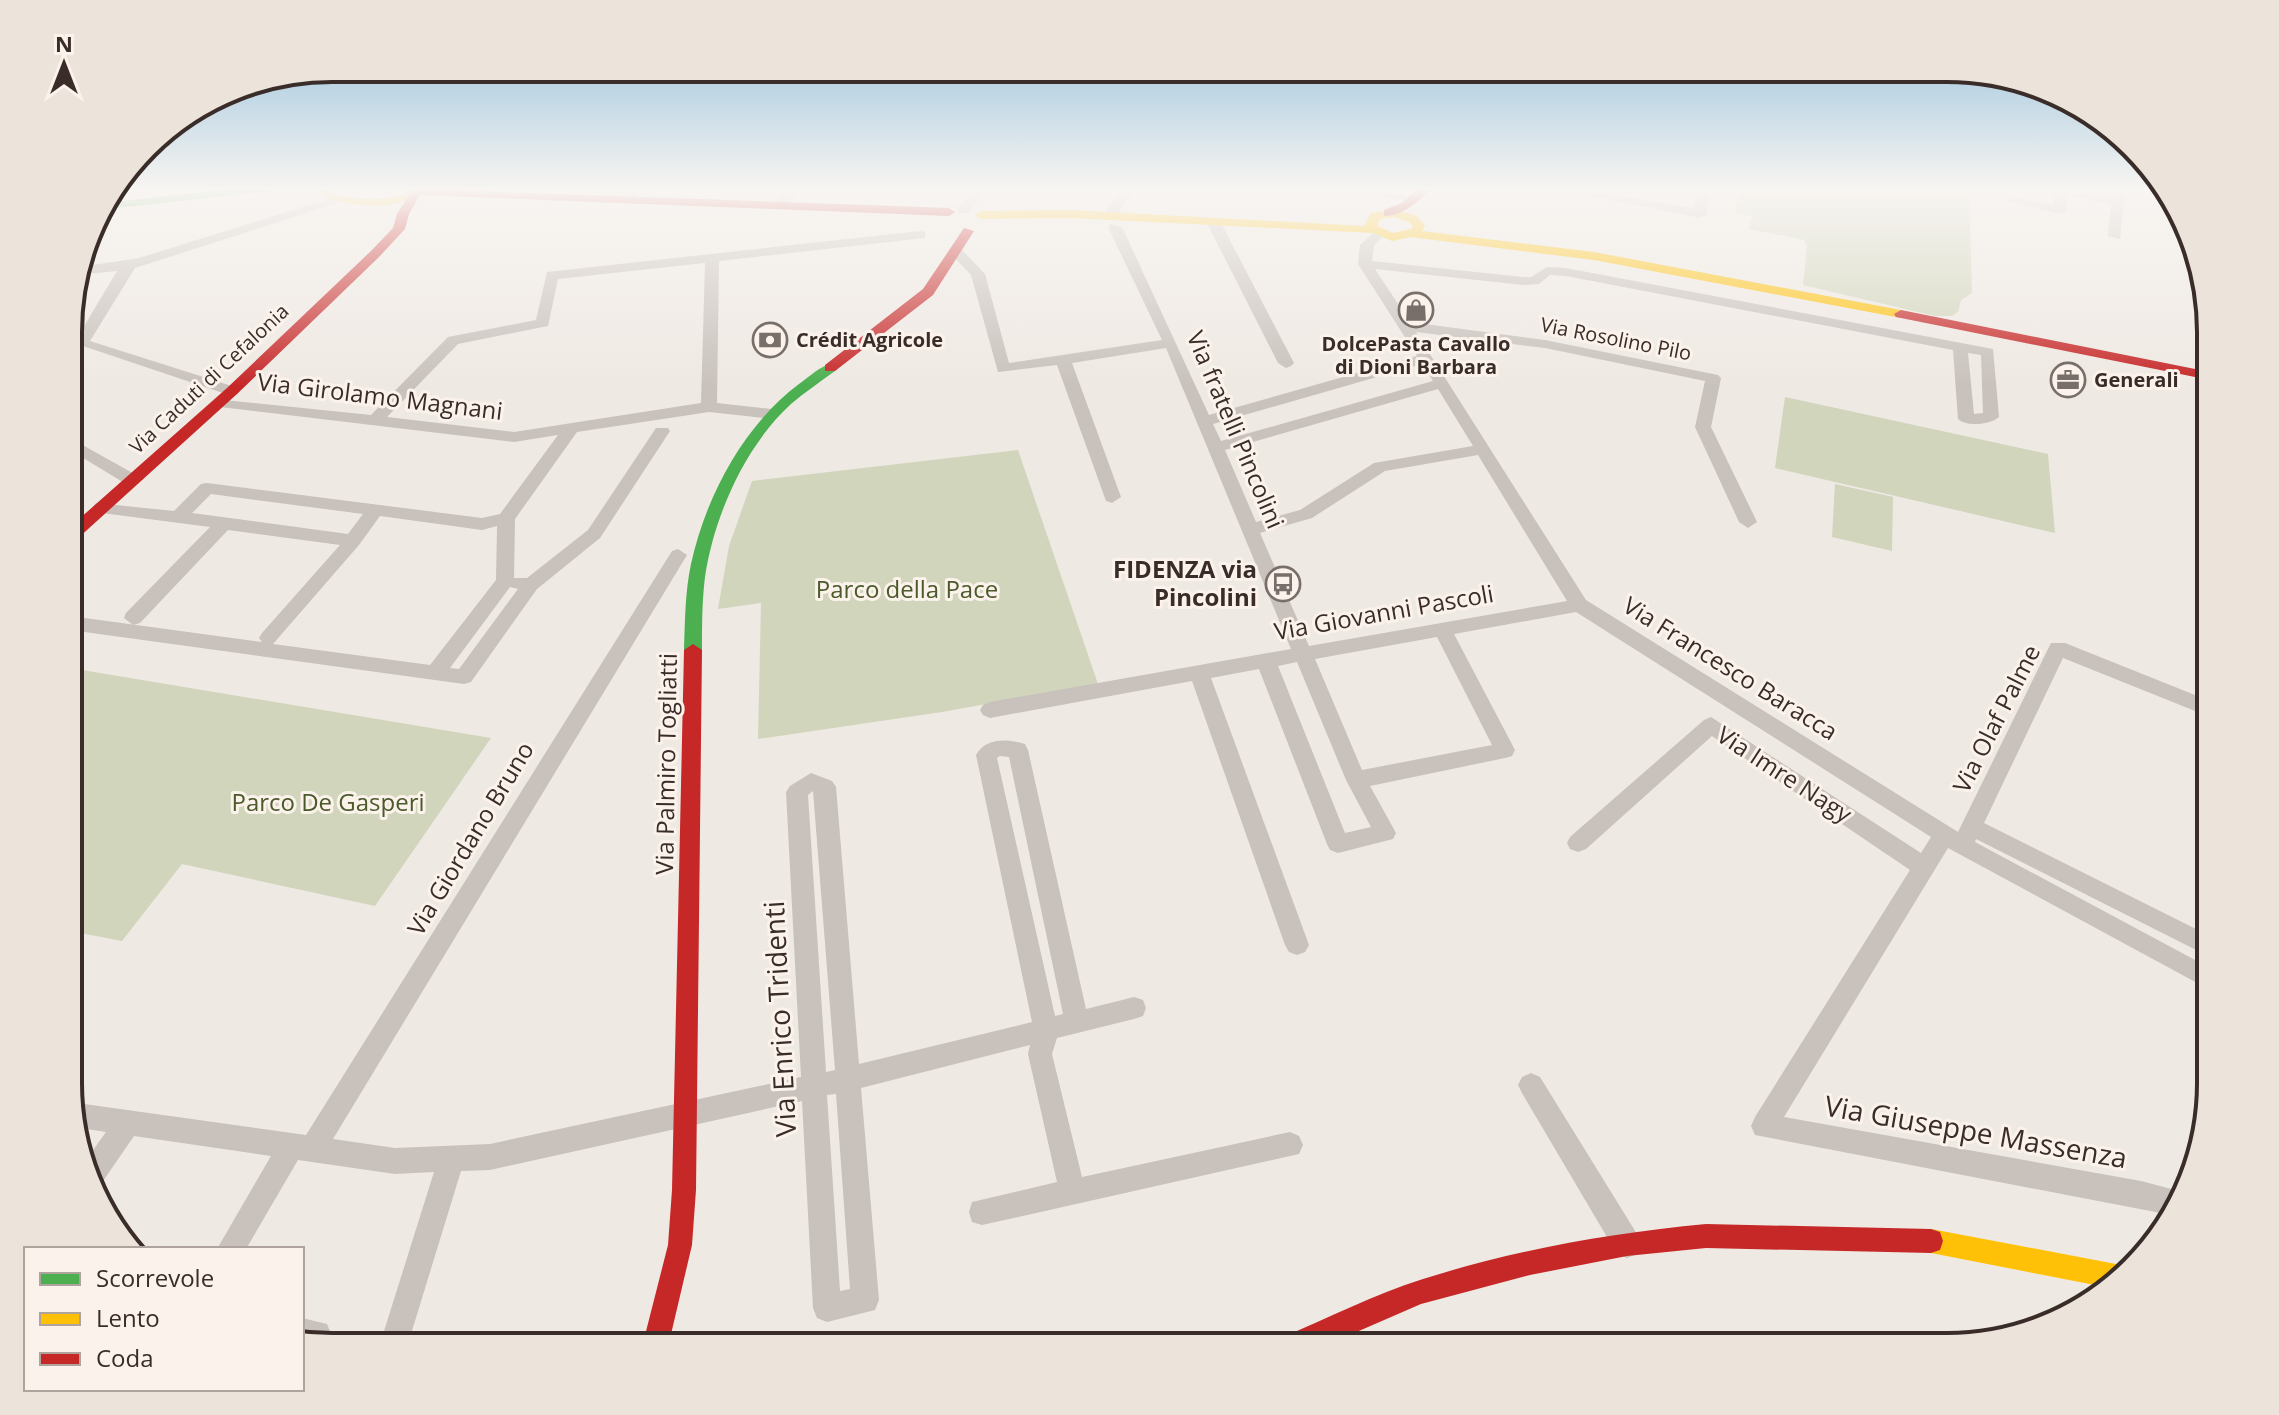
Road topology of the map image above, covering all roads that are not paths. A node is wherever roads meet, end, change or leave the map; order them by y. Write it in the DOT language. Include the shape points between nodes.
graph roads {
  1 [pos="170,254"];
  2 [pos="375,254"];
  3 [pos="755,254"];
  4 [pos="948,254"];
  5 [pos="971,254"];
  6 [pos="1129,254"];
  7 [pos="1230,254"];
  8 [pos="1369,254"];
  9 [pos="1578,254"];
  10 [pos="712,259"];
  11 [pos="1365,260"];
  12 [pos="134,262"];
  13 [pos="92,263"];
  14 [pos="91,269"];
  15 [pos="978,274"];
  16 [pos="937,280"];
  17 [pos="1866,308"];
  18 [pos="1886,312"];
  19 [pos="1405,326"];
  20 [pos="1862,327"];
  21 [pos="1886,332"];
  22 [pos="1171,343"];
  23 [pos="1960,346"];
  24 [pos="82,347"];
  25 [pos="1426,358"];
  26 [pos="1063,360"];
  27 [pos="1286,363"];
  28 [pos="2196,373"];
  29 [pos="1442,383"];
  30 [pos="226,397"];
  31 [pos="709,407"];
  32 [pos="772,414"];
  33 [pos="374,421"];
  34 [pos="1205,421"];
  35 [pos="571,429"];
  36 [pos="662,431"];
  37 [pos="1217,447"];
  38 [pos="1484,449"];
  39 [pos="82,450"];
  40 [pos="132,480"];
  41 [pos="1112,497"];
  42 [pos="102,507"];
  43 [pos="374,512"];
  44 [pos="179,516"];
  45 [pos="506,518"];
  46 [pos="1748,522"];
  47 [pos="225,523"];
  48 [pos="82,524"];
  49 [pos="1252,529"];
  50 [pos="353,541"];
  51 [pos="678,555"];
  52 [pos="505,581"];
  53 [pos="531,585"];
  54 [pos="1579,605"];
  55 [pos="133,618"];
  56 [pos="82,625"];
  57 [pos="1442,629"];
  58 [pos="269,638"];
  59 [pos="1303,654"];
  60 [pos="1266,661"];
  61 [pos="435,673"];
  62 [pos="1199,673"];
  63 [pos="2196,703"];
  64 [pos="990,710"];
  65 [pos="1356,780"];
  66 [pos="1959,836"];
  67 [pos="1578,843"];
  68 [pos="1924,867"];
  69 [pos="2196,941"];
  70 [pos="1297,945"];
  71 [pos="2196,972"];
  72 [pos="1134,1008"];
  73 [pos="1077,1023"];
  74 [pos="1046,1032"];
  75 [pos="848,1079"];
  76 [pos="1531,1085"];
  77 [pos="814,1086"];
  78 [pos="684,1113"];
  79 [pos="84,1117"];
  80 [pos="127,1124"];
  81 [pos="1290,1145"];
  82 [pos="300,1149"];
  83 [pos="451,1160"];
  84 [pos="97,1167"];
  85 [pos="1073,1194"];
  86 [pos="2167,1201"];
  87 [pos="982,1212"];
  88 [pos="1627,1244"];
  89 [pos="232,1247"];
  90 [pos="2106,1275"];
  91 [pos="1325,1332"];
  92 [pos="397,1333"];
  93 [pos="658,1333"];
  1 -- 12 [label="street"];
  2 -- 30 [label="street, Via Caduti di Cefalonia"];
  3 -- 10 [label="street"];
  4 -- 16 [label="street"];
  5 -- 15 [label="street"];
  6 -- 22 [label="street, Via fratelli Pincolini"];
  7 -- 27 [label="street"];
  8 -- 11 [label="street"];
  9 -- 17 [label="street"];
  10 -- 31 [label="street"];
  10 -- 33 [label="street" via="552,275 543,323 467,335 448,345"];
  11 -- 19 [label="street, Via Francesco Baracca"];
  11 -- 20 [label="street" via="1523,281 1534,281 1547,271 1566,272"];
  12 -- 13 [label="street"];
  12 -- 14 [label="street"];
  12 -- 24 [label="street"];
  15 -- 16 [label="street" via="954,271"];
  15 -- 26 [label="street" via="1003,369"];
  16 -- 32 [label="street, Via Palmiro Togliatti"];
  17 -- 18 [label="street"];
  17 -- 20 [label="street"];
  18 -- 21 [label="street"];
  18 -- 28 [label="street"];
  19 -- 25 [label="street, Via Francesco Baracca"];
  19 -- 46 [label="street, Via Rosolino Pilo" via="1545,344 1713,378 1703,427"];
  20 -- 21 [label="street"];
  21 -- 23 [label="street"];
  22 -- 26 [label="street"];
  22 -- 34 [label="street, Via fratelli Pincolini"];
  23 -- 23 [label="street" via="1988,352 1991,417 1966,419"];
  24 -- 30 [label="street, Via Girolamo Magnani"];
  25 -- 29 [label="street, Via Francesco Baracca"];
  25 -- 34 [label="street"];
  26 -- 41 [label="street"];
  29 -- 37 [label="street"];
  29 -- 38 [label="street, Via Francesco Baracca"];
  30 -- 33 [label="street, Via Girolamo Magnani"];
  30 -- 40 [label="street, Via Caduti di Cefalonia"];
  31 -- 32 [label="street, Via Girolamo Magnani"];
  31 -- 35 [label="street, Via Girolamo Magnani"];
  32 -- 78 [label="street, Via Palmiro Togliatti" via="715,512 694,599"];
  33 -- 35 [label="street, Via Girolamo Magnani" via="514,437"];
  34 -- 37 [label="street, Via fratelli Pincolini"];
  35 -- 45 [label="street"];
  36 -- 53 [label="street" via="594,534"];
  37 -- 49 [label="street, Via fratelli Pincolini"];
  38 -- 49 [label="street" via="1380,467 1306,514"];
  38 -- 54 [label="street, Via Francesco Baracca"];
  39 -- 40 [label="street"];
  40 -- 42 [label="street, Via Caduti di Cefalonia"];
  42 -- 44 [label="street"];
  42 -- 48 [label="street, Via Caduti di Cefalonia"];
  43 -- 44 [label="street" via="207,488"];
  43 -- 45 [label="street" via="482,524"];
  43 -- 50 [label="street"];
  44 -- 47 [label="street"];
  45 -- 52 [label="street"];
  47 -- 50 [label="street"];
  47 -- 55 [label="street"];
  49 -- 59 [label="street, Via fratelli Pincolini"];
  50 -- 58 [label="street"];
  51 -- 82 [label="street, Via Giordano Bruno"];
  52 -- 53 [label="street"];
  52 -- 61 [label="street"];
  53 -- 61 [label="street" via="464,677"];
  54 -- 57 [label="street, Via Giovanni Pascoli"];
  54 -- 66 [label="street, Via Francesco Baracca"];
  56 -- 61 [label="street"];
  57 -- 59 [label="street, Via Giovanni Pascoli"];
  57 -- 65 [label="street" via="1505,750"];
  59 -- 60 [label="street, Via Giovanni Pascoli"];
  59 -- 65 [label="street, Via fratelli Pincolini"];
  60 -- 62 [label="street, Via Giovanni Pascoli"];
  60 -- 65 [label="street, Via fratelli Pincolini" via="1338,844 1385,833"];
  62 -- 64 [label="street, Via Giovanni Pascoli"];
  62 -- 70 [label="street"];
  63 -- 66 [label="street, Via Olaf Palme" via="2058,648"];
  66 -- 68 [label="street"];
  66 -- 69 [label="street, Via Olaf Palme"];
  66 -- 71 [label="street, Via Francesco Baracca"];
  67 -- 68 [label="street, Via Imre Nagy" via="1711,725"];
  68 -- 86 [label="street, Via Giuseppe Massenza" via="1764,1126"];
  72 -- 73 [label="street"];
  73 -- 74 [label="street"];
  73 -- 74 [label="street" via="1018,750 997,748 986,755"];
  74 -- 75 [label="street"];
  74 -- 85 [label="street" via="1040,1054"];
  75 -- 77 [label="street"];
  75 -- 77 [label="street, Via Enrico Tridenti" via="865,1300 827,1308"];
  75 -- 77 [label="street, Via Enrico Tridenti" via="825,787 811,781 797,792"];
  76 -- 88 [label="street"];
  77 -- 78 [label="street"];
  78 -- 83 [label="street" via="490,1157"];
  78 -- 93 [label="street, Via Palmiro Togliatti" via="680,1245"];
  79 -- 80 [label="street"];
  80 -- 82 [label="street"];
  80 -- 84 [label="street"];
  81 -- 85 [label="street"];
  82 -- 83 [label="street" via="395,1161"];
  82 -- 89 [label="street, Via Giordano Bruno"];
  83 -- 92 [label="street"];
  85 -- 87 [label="street"];
  88 -- 90 [label="street" via="1706,1236 1918,1239"];
  88 -- 91 [label="street" via="1421,1292"];
}
